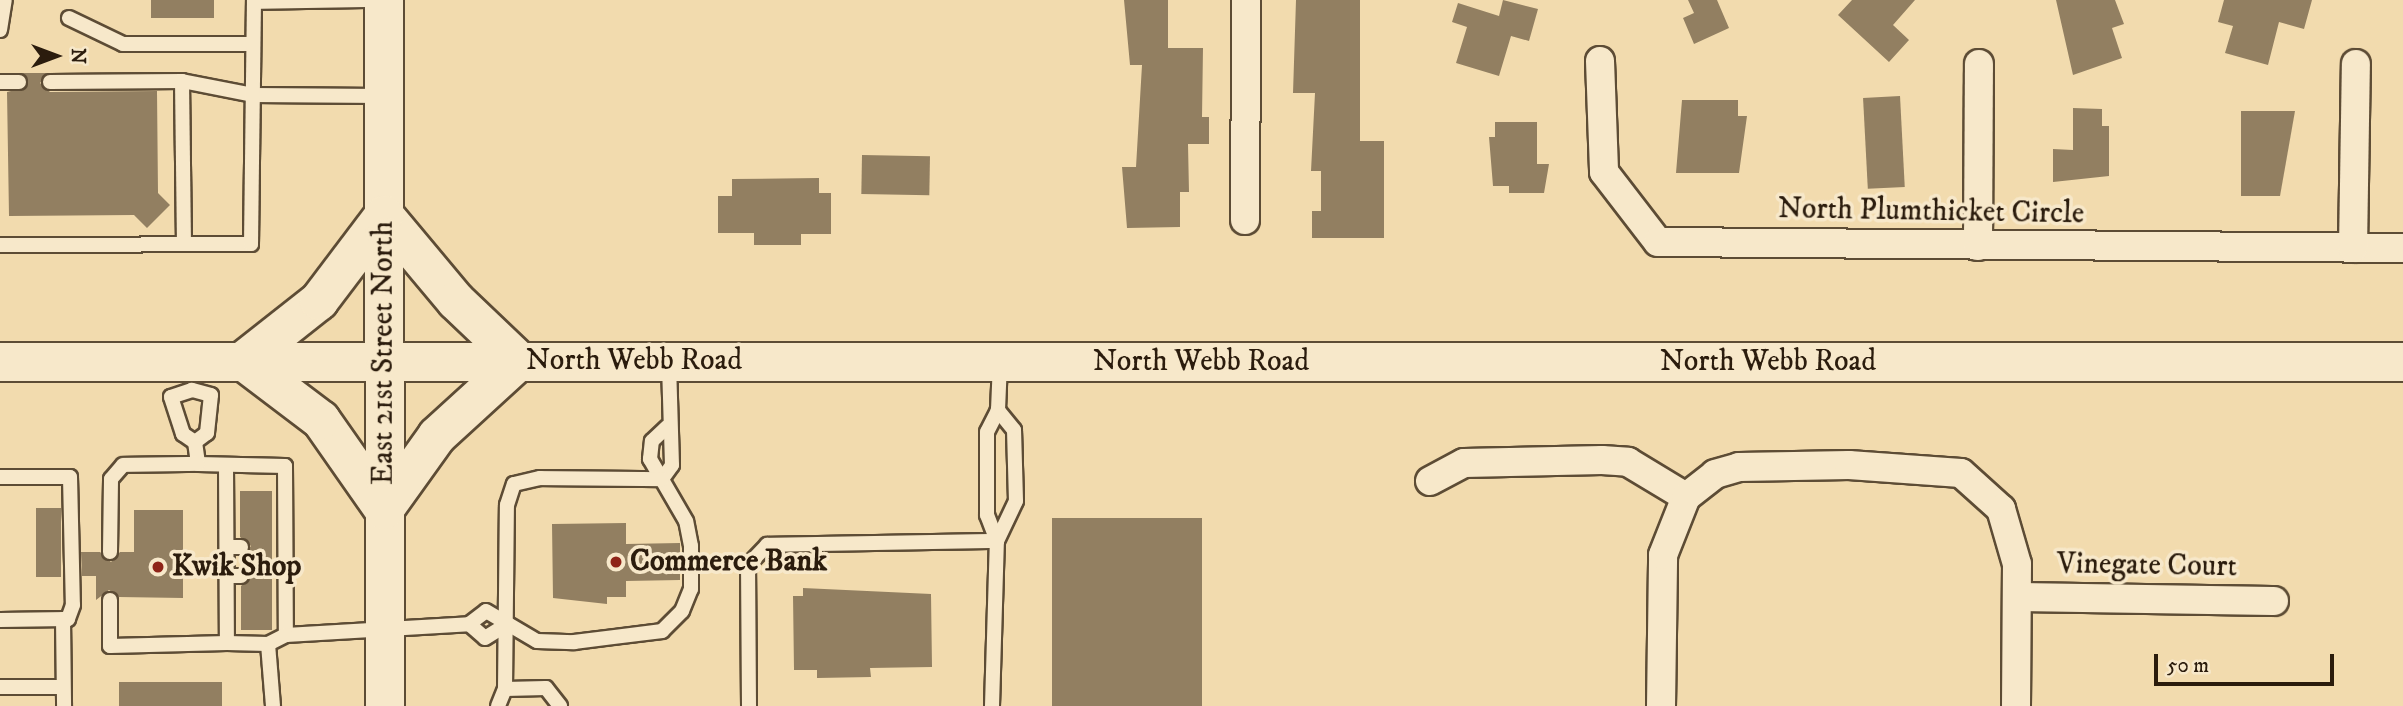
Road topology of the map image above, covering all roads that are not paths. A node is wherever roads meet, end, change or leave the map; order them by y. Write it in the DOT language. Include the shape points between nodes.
graph roads {
  1 [pos="5,0"];
  2 [pos="374,0"];
  3 [pos="384,0"];
  4 [pos="1246,0"];
  5 [pos="254,1"];
  6 [pos="69,18"];
  7 [pos="0,30"];
  8 [pos="253,44"];
  9 [pos="1600,61"];
  10 [pos="1979,64"];
  11 [pos="2356,64"];
  12 [pos="182,80"];
  13 [pos="0,82"];
  14 [pos="19,82"];
  15 [pos="50,82"];
  16 [pos="253,95"];
  17 [pos="384,96"];
  18 [pos="384,215"];
  19 [pos="1245,220"];
  20 [pos="184,243"];
  21 [pos="0,245"];
  22 [pos="1978,246"];
  23 [pos="2353,248"];
  24 [pos="2403,248"];
  25 [pos="243,361"];
  26 [pos="384,361"];
  27 [pos="519,361"];
  28 [pos="670,361"];
  29 [pos="0,362"];
  30 [pos="1000,362"];
  31 [pos="2403,362"];
  32 [pos="193,376"];
  33 [pos="998,410"];
  34 [pos="667,427"];
  35 [pos="195,442"];
  36 [pos="198,464"];
  37 [pos="226,465"];
  38 [pos="0,477"];
  39 [pos="662,479"];
  40 [pos="1430,481"];
  41 [pos="1686,497"];
  42 [pos="384,510"];
  43 [pos="997,541"];
  44 [pos="110,552"];
  45 [pos="2018,597"];
  46 [pos="110,600"];
  47 [pos="2274,601"];
  48 [pos="62,619"];
  49 [pos="0,620"];
  50 [pos="469,624"];
  51 [pos="507,624"];
  52 [pos="385,633"];
  53 [pos="286,635"];
  54 [pos="227,643"];
  55 [pos="268,644"];
  56 [pos="0,687"];
  57 [pos="63,687"];
  58 [pos="505,689"];
  59 [pos="64,706"];
  60 [pos="273,706"];
  61 [pos="385,706"];
  62 [pos="498,706"];
  63 [pos="560,706"];
  64 [pos="749,706"];
  65 [pos="992,706"];
  66 [pos="1661,706"];
  67 [pos="2016,706"];
  1 -- 7 [label="lane"];
  2 -- 5 [label="lane"];
  3 -- 17 [label="main road, East 21st Street North"];
  4 -- 19 [label="street"];
  5 -- 8 [label="lane"];
  6 -- 8 [label="lane" via="123,44"];
  8 -- 16 [label="lane"];
  9 -- 22 [label="street, North Plumthicket Circle" via="1604,172 1658,242"];
  10 -- 22 [label="street"];
  11 -- 23 [label="street"];
  12 -- 15 [label="lane"];
  12 -- 16 [label="lane"];
  12 -- 20 [label="lane"];
  13 -- 14 [label="lane"];
  16 -- 17 [label="lane"];
  16 -- 20 [label="lane" via="251,244"];
  17 -- 18 [label="main road, East 21st Street North"];
  18 -- 25 [label="main road" via="319,302"];
  18 -- 26 [label="main road, East 21st Street North"];
  18 -- 27 [label="main road" via="456,302"];
  20 -- 21 [label="lane"];
  22 -- 23 [label="street, North Plumthicket Circle"];
  23 -- 24 [label="street, North Plumthicket Circle"];
  25 -- 26 [label="main road, North Webb Road"];
  25 -- 32 [label="main road, North Webb Road"];
  25 -- 42 [label="main road" via="321,420"];
  26 -- 27 [label="main road, North Webb Road"];
  26 -- 42 [label="main road, East 21st Street North"];
  27 -- 28 [label="main road, North Webb Road"];
  27 -- 42 [label="main road" via="437,436"];
  28 -- 30 [label="main road, North Webb Road"];
  28 -- 34 [label="lane"];
  29 -- 32 [label="main road, North Webb Road"];
  30 -- 31 [label="main road, North Webb Road"];
  30 -- 33 [label="lane"];
  32 -- 35 [label="lane" via="211,395 207,433"];
  32 -- 35 [label="lane" via="171,397 183,434"];
  33 -- 43 [label="lane" via="987,432 987,515"];
  33 -- 43 [label="lane" via="1014,430 1016,501"];
  34 -- 39 [label="lane" via="672,465"];
  34 -- 39 [label="lane" via="652,441 650,459"];
  35 -- 36 [label="lane"];
  36 -- 37 [label="lane"];
  36 -- 44 [label="lane" via="123,465 111,479"];
  37 -- 53 [label="lane" via="285,466 279,516 279,605"];
  37 -- 54 [label="lane" via="234,547 234,606"];
  38 -- 48 [label="lane" via="70,477 73,606"];
  39 -- 51 [label="lane" via="540,478 514,484 507,505"];
  39 -- 51 [label="lane" via="685,520 691,546 691,589 682,611 662,631 537,642"];
  40 -- 41 [label="street" via="1464,463 1602,460 1629,462"];
  41 -- 45 [label="street" via="1715,474 1739,467 1849,465 1961,473 2001,509 2011,532"];
  41 -- 66 [label="street" via="1663,555"];
  42 -- 52 [label="main road, East 21st Street North"];
  43 -- 64 [label="lane" via="767,545 748,565"];
  43 -- 65 [label="lane"];
  45 -- 47 [label="street, Vinegate Court"];
  45 -- 67 [label="street"];
  46 -- 54 [label="lane" via="110,646"];
  48 -- 49 [label="lane"];
  48 -- 57 [label="lane"];
  50 -- 51 [label="lane" via="486,611"];
  50 -- 51 [label="lane" via="485,638"];
  50 -- 52 [label="lane"];
  51 -- 58 [label="lane"];
  52 -- 53 [label="lane"];
  52 -- 61 [label="main road, East 21st Street North"];
  53 -- 55 [label="lane"];
  54 -- 55 [label="lane"];
  55 -- 60 [label="lane"];
  56 -- 57 [label="lane"];
  57 -- 59 [label="lane"];
  58 -- 62 [label="lane"];
  58 -- 63 [label="lane" via="546,688"];
}
